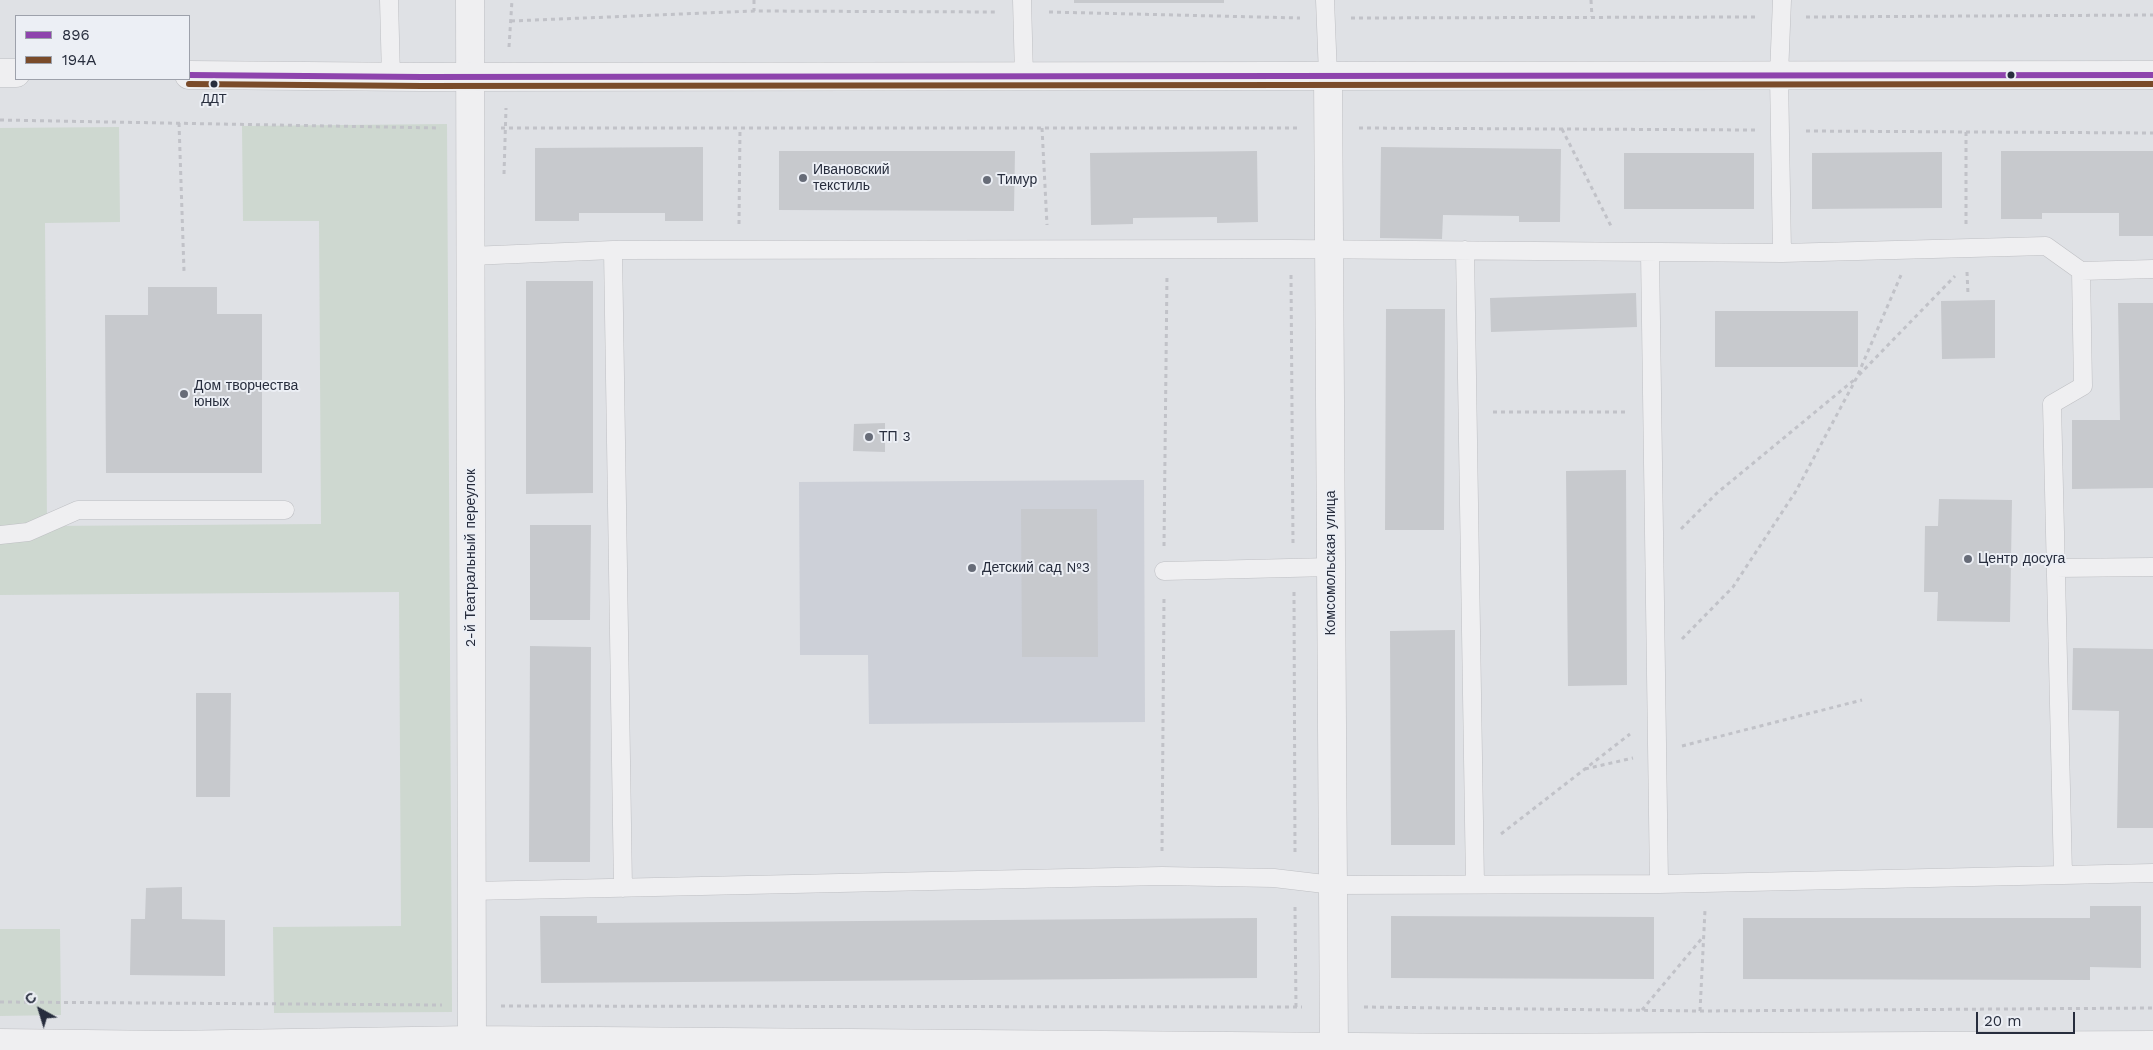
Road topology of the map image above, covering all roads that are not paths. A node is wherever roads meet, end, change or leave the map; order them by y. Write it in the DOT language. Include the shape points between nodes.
graph roads {
  1 [pos="389,0"];
  2 [pos="470,0"];
  3 [pos="1022,0"];
  4 [pos="1325,0"];
  5 [pos="1782,0"];
  6 [pos="0,73"];
  7 [pos="15,74"];
  8 [pos="190,75"];
  9 [pos="1328,75"];
  10 [pos="1779,75"];
  11 [pos="469,76"];
  12 [pos="1024,76"];
  13 [pos="2153,76"];
  14 [pos="391,77"];
  15 [pos="613,250"];
  16 [pos="1329,250"];
  17 [pos="1465,250"];
  18 [pos="1650,252"];
  19 [pos="1782,253"];
  20 [pos="470,256"];
  21 [pos="2153,269"];
  22 [pos="2081,271"];
  23 [pos="284,510"];
  24 [pos="0,535"];
  25 [pos="1331,567"];
  26 [pos="2153,567"];
  27 [pos="2056,568"];
  28 [pos="1164,571"];
  29 [pos="2153,873"];
  30 [pos="2063,875"];
  31 [pos="1475,884"];
  32 [pos="1659,884"];
  33 [pos="1333,885"];
  34 [pos="622,888"];
  35 [pos="471,891"];
  36 [pos="0,1043"];
  37 [pos="471,1045"];
  38 [pos="2153,1045"];
  39 [pos="171,1048"];
  40 [pos="1334,1048"];
  41 [pos="1600,1049"];
  1 -- 14 [label="lane"];
  2 -- 11 [label="street, 2-й Театральный переулок"];
  3 -- 12 [label="lane"];
  4 -- 9 [label="lane"];
  5 -- 10 [label="lane"];
  6 -- 7 [label="street"];
  8 -- 14 [label="street"];
  9 -- 10 [label="street"];
  9 -- 12 [label="street"];
  9 -- 16 [label="street, Комсомольская улица"];
  10 -- 13 [label="street"];
  10 -- 19 [label="lane"];
  11 -- 12 [label="street"];
  11 -- 14 [label="street"];
  11 -- 20 [label="street, 2-й Театральный переулок"];
  15 -- 16 [label="lane"];
  15 -- 20 [label="lane"];
  15 -- 34 [label="lane"];
  16 -- 17 [label="lane"];
  16 -- 25 [label="street, Комсомольская улица"];
  17 -- 18 [label="lane"];
  17 -- 31 [label="lane"];
  18 -- 19 [label="lane"];
  18 -- 32 [label="lane"];
  19 -- 22 [label="lane" via="1913,249 1966,256 2046,246"];
  20 -- 35 [label="street, 2-й Театральный переулок"];
  21 -- 22 [label="lane"];
  22 -- 27 [label="lane" via="2082,386 2052,404"];
  23 -- 24 [label="lane" via="78,510 28,532"];
  25 -- 28 [label="lane"];
  25 -- 33 [label="street, Комсомольская улица"];
  26 -- 27 [label="lane"];
  27 -- 30 [label="lane"];
  29 -- 30 [label="lane"];
  30 -- 32 [label="lane"];
  31 -- 32 [label="lane"];
  31 -- 33 [label="lane"];
  33 -- 34 [label="lane" via="1274,878 1162,876"];
  33 -- 40 [label="street, Комсомольская улица"];
  34 -- 35 [label="lane"];
  35 -- 37 [label="street, 2-й Театральный переулок"];
  36 -- 39 [label="street"];
  37 -- 39 [label="street"];
  37 -- 40 [label="street"];
  38 -- 41 [label="street"];
  40 -- 41 [label="street"];
}
